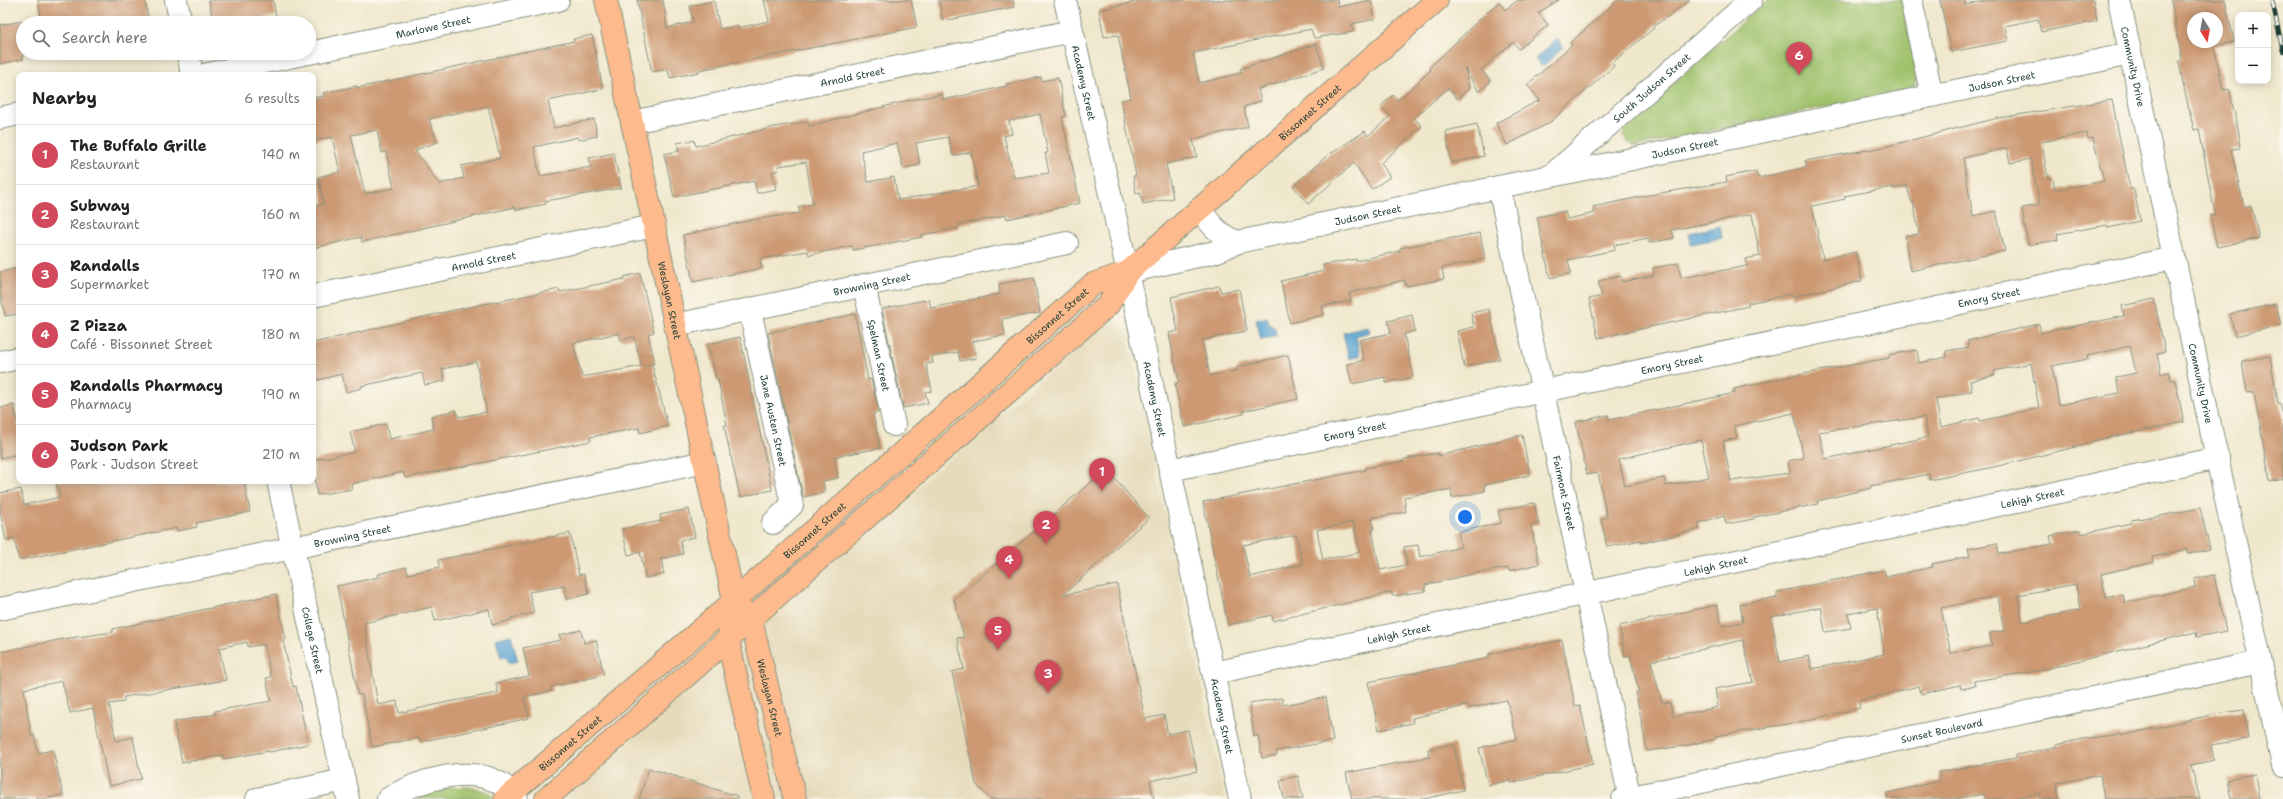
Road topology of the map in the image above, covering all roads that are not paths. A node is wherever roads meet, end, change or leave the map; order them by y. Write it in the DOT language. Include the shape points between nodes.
graph roads {
  1 [pos="176,0"];
  2 [pos="558,0"];
  3 [pos="606,0"];
  4 [pos="1065,0"];
  5 [pos="1437,0"];
  6 [pos="1751,0"];
  7 [pos="1911,0"];
  8 [pos="2119,0"];
  9 [pos="179,16"];
  10 [pos="1072,31"];
  11 [pos="316,51"];
  12 [pos="2130,54"];
  13 [pos="189,60"];
  14 [pos="275,60"];
  15 [pos="191,72"];
  16 [pos="218,72"];
  17 [pos="1932,96"];
  18 [pos="16,115"];
  19 [pos="0,118"];
  20 [pos="632,122"];
  21 [pos="1552,175"];
  22 [pos="1499,187"];
  23 [pos="1199,209"];
  24 [pos="654,226"];
  25 [pos="1238,242"];
  26 [pos="1068,243"];
  27 [pos="2174,258"];
  28 [pos="1128,272"];
  29 [pos="864,286"];
  30 [pos="316,295"];
  31 [pos="750,310"];
  32 [pos="675,325"];
  33 [pos="16,359"];
  34 [pos="0,362"];
  35 [pos="1543,391"];
  36 [pos="894,424"];
  37 [pos="2218,458"];
  38 [pos="705,462"];
  39 [pos="1170,470"];
  40 [pos="279,484"];
  41 [pos="773,523"];
  42 [pos="292,547"];
  43 [pos="1586,593"];
  44 [pos="734,601"];
  45 [pos="0,609"];
  46 [pos="751,620"];
  47 [pos="728,640"];
  48 [pos="2260,662"];
  49 [pos="1214,673"];
  50 [pos="2283,766"];
  51 [pos="346,790"];
  52 [pos="511,797"];
  53 [pos="1628,798"];
  54 [pos="257,799"];
  55 [pos="388,799"];
  56 [pos="546,799"];
  57 [pos="764,799"];
  58 [pos="795,799"];
  59 [pos="1240,799"];
  1 -- 9 [label="street"];
  2 -- 11 [label="street, Marlowe Street"];
  3 -- 20 [label="main road, Weslayan Street"];
  4 -- 10 [label="street, Academy Street"];
  5 -- 23 [label="main road, Bissonnet Street"];
  6 -- 21 [label="street, South Judson Street"];
  7 -- 17 [label="street"];
  8 -- 12 [label="street, Community Drive"];
  10 -- 20 [label="street, Arnold Street"];
  10 -- 28 [label="street, Academy Street"];
  12 -- 17 [label="street, Judson Street"];
  12 -- 27 [label="street, Community Drive"];
  13 -- 15 [label="street"];
  14 -- 16 [label="street, Marlowe Street"];
  17 -- 21 [label="street, Judson Street"];
  18 -- 19 [label="street"];
  20 -- 24 [label="main road, Weslayan Street"];
  21 -- 22 [label="street, Judson Street"];
  22 -- 25 [label="street, Judson Street"];
  22 -- 35 [label="street, Fairmont Street"];
  23 -- 25 [label="street" via="1216,230 1226,238"];
  23 -- 28 [label="main road, Bissonnet Street"];
  24 -- 30 [label="street, Arnold Street"];
  24 -- 32 [label="main road, Weslayan Street"];
  25 -- 28 [label="street, Judson Street" via="1214,252"];
  26 -- 29 [label="street, Browning Street"];
  27 -- 35 [label="street, Emory Street"];
  27 -- 37 [label="street, Community Drive"];
  28 -- 39 [label="street, Academy Street"];
  28 -- 44 [label="main road, Bissonnet Street" via="1092,284"];
  28 -- 46 [label="main road, Bissonnet Street" via="1108,305"];
  29 -- 31 [label="street, Browning Street"];
  29 -- 36 [label="street, Spelman Street"];
  31 -- 32 [label="street, Browning Street"];
  31 -- 41 [label="street, Jane Austen Street" via="792,505"];
  32 -- 38 [label="main road, Weslayan Street"];
  33 -- 34 [label="street"];
  35 -- 39 [label="street, Emory Street"];
  35 -- 43 [label="street, Fairmont Street"];
  37 -- 43 [label="street, Lehigh Street"];
  37 -- 48 [label="street, Community Drive"];
  38 -- 42 [label="street, Browning Street"];
  38 -- 44 [label="main road, Weslayan Street"];
  39 -- 49 [label="street, Academy Street"];
  40 -- 42 [label="street, College Street"];
  42 -- 45 [label="street, Browning Street"];
  42 -- 51 [label="street, College Street"];
  43 -- 49 [label="street, Lehigh Street"];
  43 -- 53 [label="street, Fairmont Street"];
  44 -- 46 [label="main road, Weslayan Street"];
  44 -- 47 [label="main road, Weslayan Street"];
  44 -- 52 [label="main road, Bissonnet Street"];
  46 -- 47 [label="main road, Bissonnet Street"];
  46 -- 58 [label="main road, Weslayan Street"];
  47 -- 56 [label="main road, Bissonnet Street"];
  47 -- 57 [label="main road, Weslayan Street"];
  48 -- 50 [label="street, Community Drive"];
  48 -- 53 [label="street, Sunset Boulevard"];
  49 -- 59 [label="street, Academy Street"];
  51 -- 54 [label="street"];
  52 -- 55 [label="street" via="504,786 481,776 446,776 405,788"];
}
